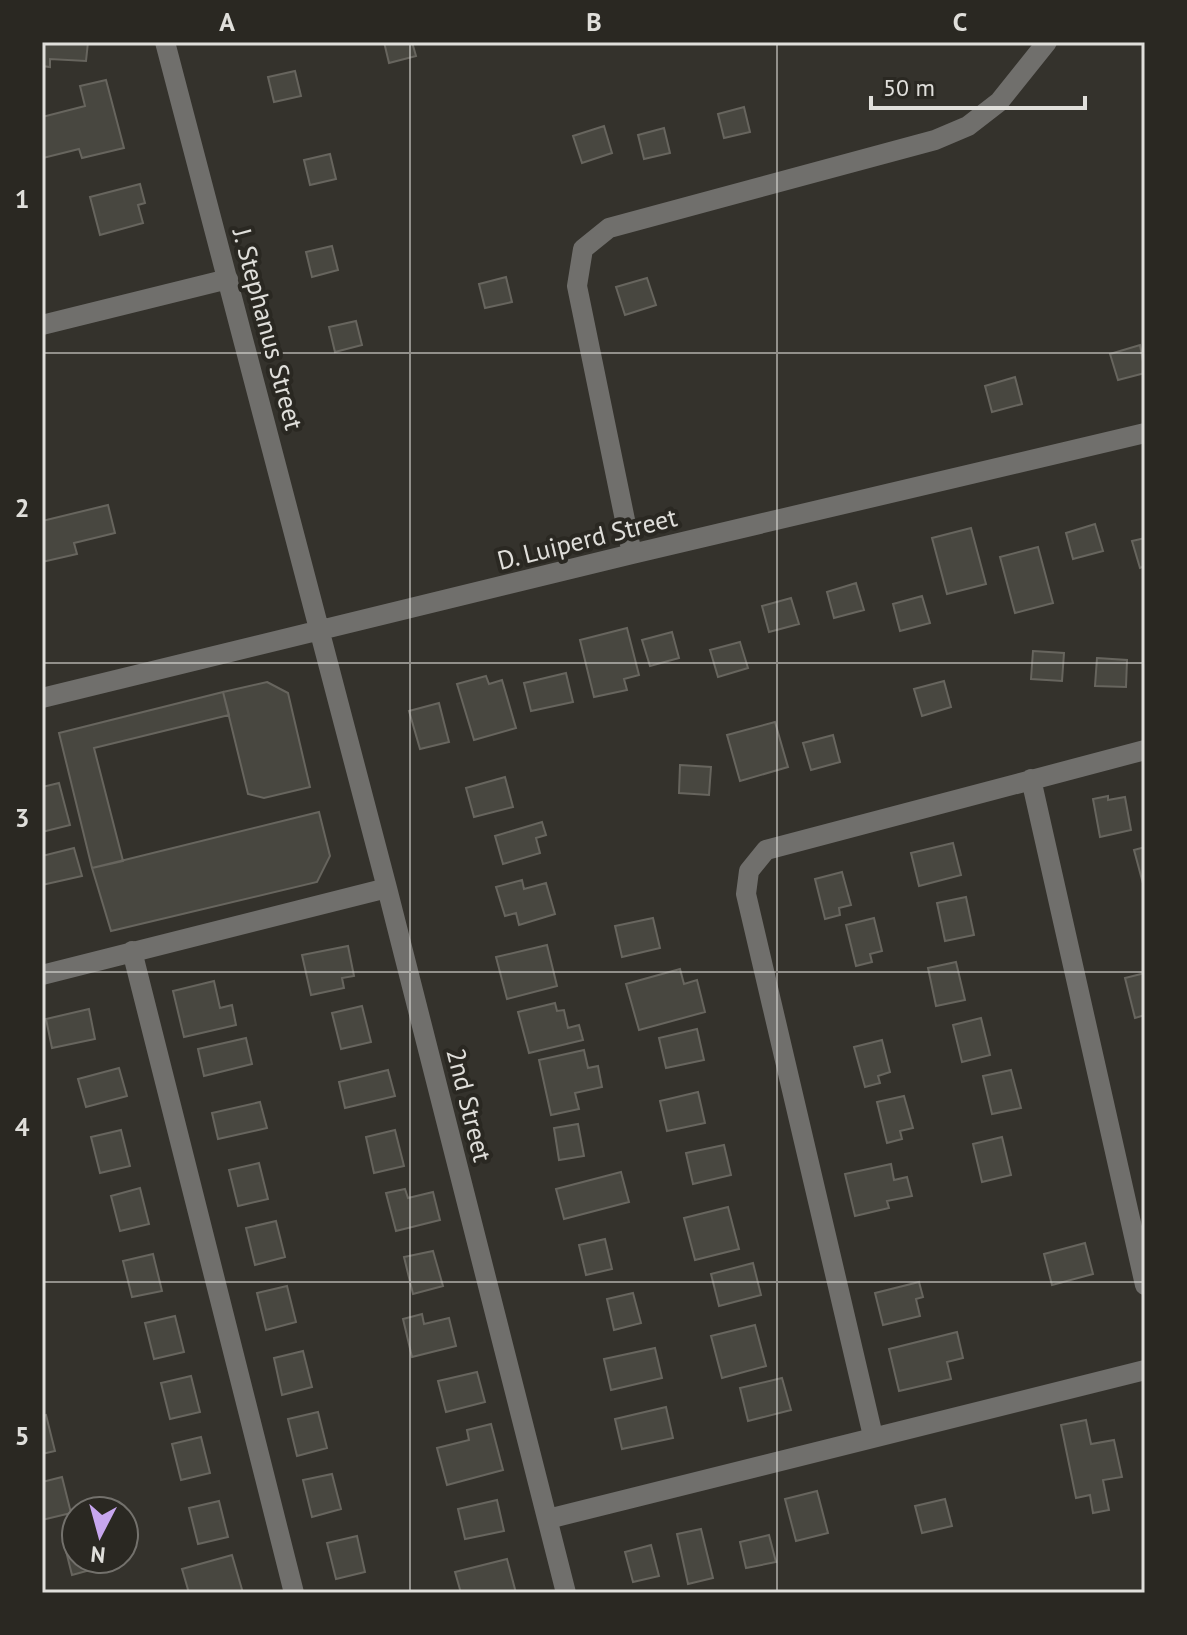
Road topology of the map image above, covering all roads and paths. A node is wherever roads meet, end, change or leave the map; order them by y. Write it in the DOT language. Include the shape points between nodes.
graph roads {
  1 [pos="165,42"];
  2 [pos="1047,42"];
  3 [pos="228,279"];
  4 [pos="42,325"];
  5 [pos="1145,433"];
  6 [pos="632,554"];
  7 [pos="320,630"];
  8 [pos="42,698"];
  9 [pos="1145,750"];
  10 [pos="1031,779"];
  11 [pos="387,888"];
  12 [pos="132,951"];
  13 [pos="42,975"];
  14 [pos="1145,1285"];
  15 [pos="1145,1370"];
  16 [pos="873,1436"];
  17 [pos="548,1519"];
  18 [pos="294,1593"];
  19 [pos="566,1593"];
  1 -- 3 [label="street, J. Stephanus Street"];
  2 -- 6 [label="street" via="999,102 968,126 935,140 609,228 583,249 577,286"];
  3 -- 4 [label="street"];
  3 -- 7 [label="street, J. Stephanus Street"];
  5 -- 6 [label="street, D. Luiperd Street"];
  6 -- 7 [label="street, D. Luiperd Street"];
  7 -- 8 [label="street, D. Luiperd Street"];
  7 -- 11 [label="street, 2nd Street"];
  9 -- 10 [label="street"];
  10 -- 14 [label="street"];
  10 -- 16 [label="street" via="766,850 749,871 746,894"];
  11 -- 12 [label="street"];
  11 -- 17 [label="street, 2nd Street"];
  12 -- 13 [label="street"];
  12 -- 18 [label="street"];
  15 -- 16 [label="street"];
  16 -- 17 [label="street"];
  17 -- 19 [label="street, 2nd Street"];
}
